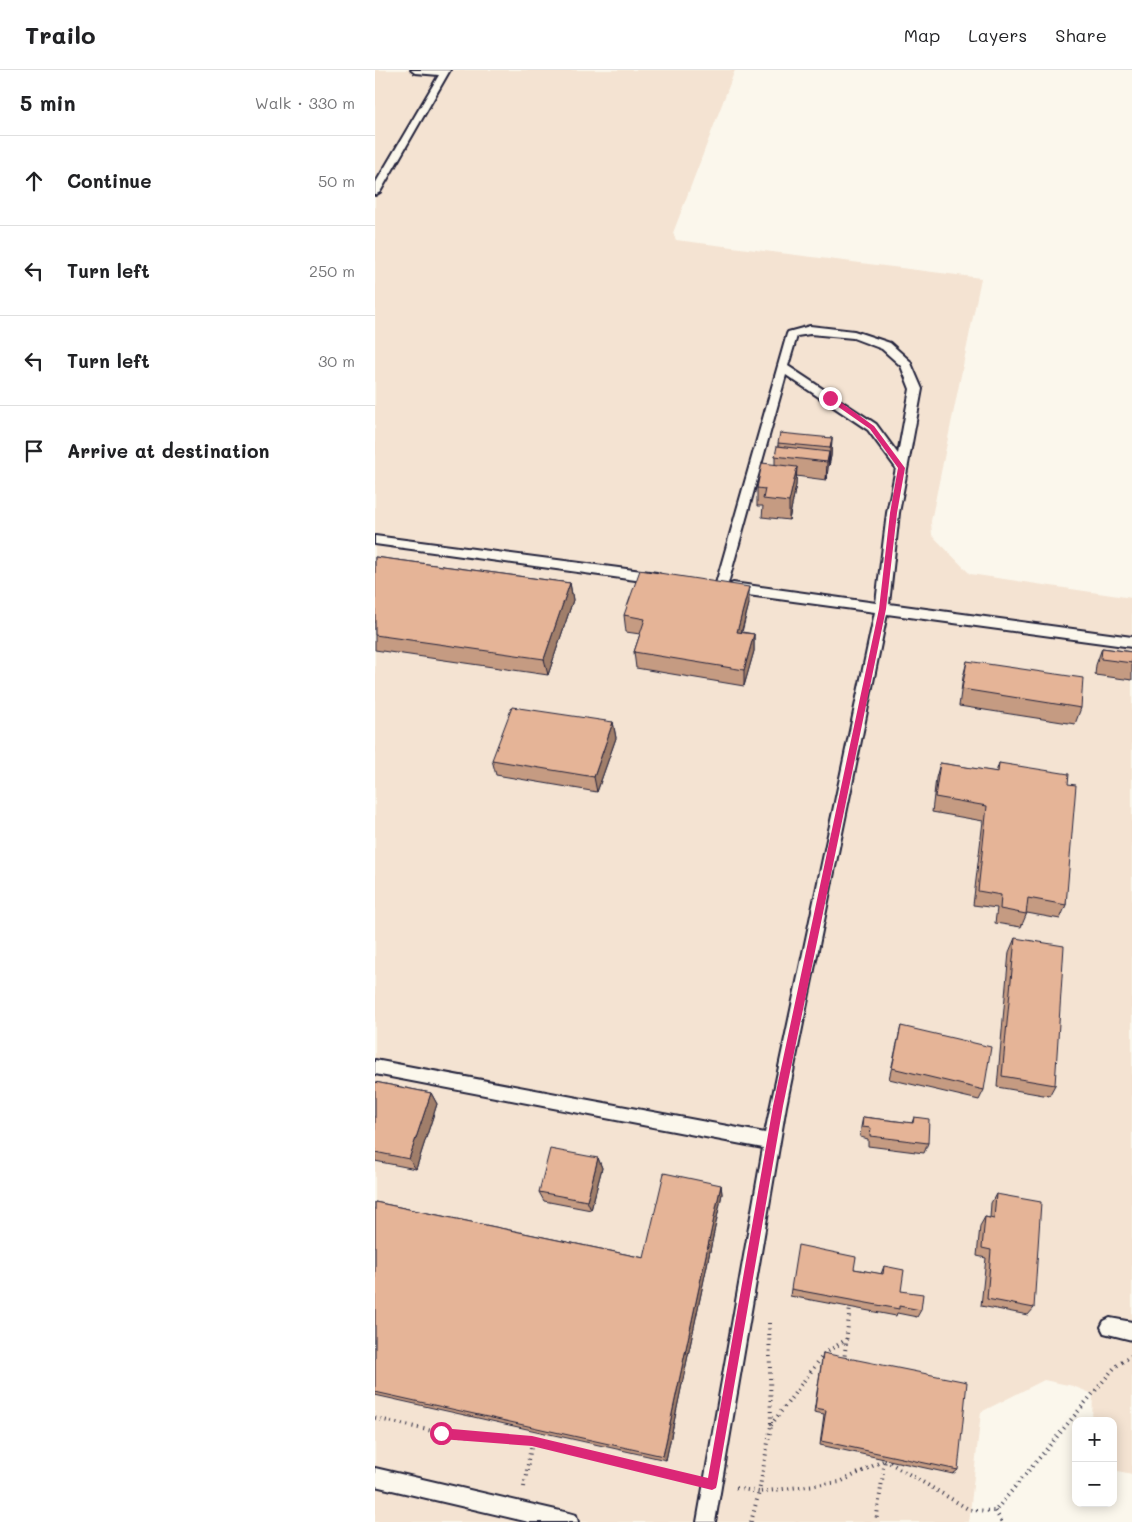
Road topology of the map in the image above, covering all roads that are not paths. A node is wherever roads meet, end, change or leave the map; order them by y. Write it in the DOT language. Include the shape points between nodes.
graph roads {
  1 [pos="415,70"];
  2 [pos="445,72"];
  3 [pos="375,192"];
  4 [pos="783,368"];
  5 [pos="902,468"];
  6 [pos="375,540"];
  7 [pos="673,580"];
  8 [pos="883,609"];
  9 [pos="1132,642"];
  10 [pos="375,1067"];
  11 [pos="772,1142"];
  12 [pos="1110,1327"];
  13 [pos="1132,1331"];
  14 [pos="375,1477"];
  15 [pos="569,1522"];
  16 [pos="706,1522"];
  1 -- 2 [label="lane"];
  2 -- 3 [label="lane"];
  4 -- 5 [label="lane" via="872,427"];
  4 -- 5 [label="lane" via="792,334 810,330 854,335 885,346 906,364 916,389"];
  4 -- 8 [label="lane" via="716,586"];
  5 -- 8 [label="lane" via="893,513"];
  6 -- 7 [label="lane"];
  8 -- 9 [label="lane"];
  8 -- 11 [label="lane"];
  10 -- 11 [label="lane"];
  11 -- 16 [label="lane"];
  12 -- 13 [label="lane"];
  14 -- 15 [label="lane"];
}
